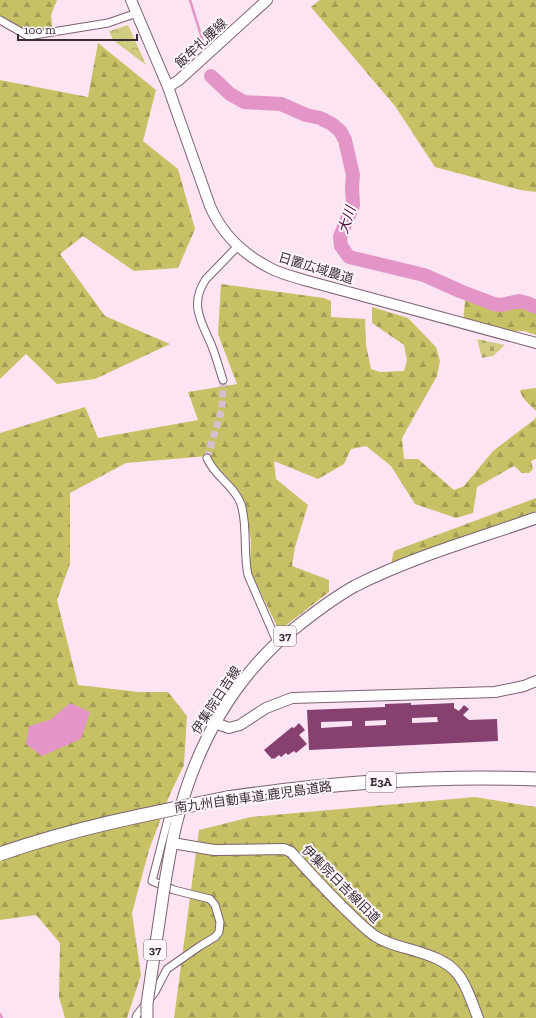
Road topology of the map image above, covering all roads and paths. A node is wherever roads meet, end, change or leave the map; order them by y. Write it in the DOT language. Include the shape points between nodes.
graph roads {
  1 [pos="131,0"];
  2 [pos="267,0"];
  3 [pos="137,13"];
  4 [pos="0,20"];
  5 [pos="168,87"];
  6 [pos="238,246"];
  7 [pos="536,343"];
  8 [pos="224,380"];
  9 [pos="207,458"];
  10 [pos="536,518"];
  11 [pos="277,642"];
  12 [pos="536,681"];
  13 [pos="215,724"];
  14 [pos="536,780"];
  15 [pos="177,817"];
  16 [pos="172,843"];
  17 [pos="0,854"];
  18 [pos="136,1018"];
  19 [pos="147,1018"];
  20 [pos="478,1018"];
  1 -- 3 [label="street, 日置広域農道"];
  2 -- 5 [label="street, 飯牟礼腰線" via="179,80"];
  3 -- 4 [label="street" via="108,23 28,36"];
  3 -- 5 [label="street, 日置広域農道"];
  5 -- 6 [label="street, 日置広域農道" via="212,211 224,231"];
  6 -- 7 [label="street, 日置広域農道" via="273,270"];
  6 -- 8 [label="street" via="206,279 198,299 200,321"];
  9 -- 11 [label="street" via="210,466 233,489 241,505 246,568"];
  10 -- 11 [label="main road, 伊集院日吉線 / 37" via="372,578 337,596"];
  11 -- 13 [label="main road, 伊集院日吉線 / 37" via="238,687"];
  12 -- 13 [label="street" via="495,692 292,698 266,708 240,725 229,728"];
  13 -- 15 [label="main road, 伊集院日吉線 / 37" via="199,753"];
  14 -- 17 [label="highway, 南九州自動車道;鹿児島道路 / E3A, bridge" via="404,780 280,790 149,813"];
  15 -- 16 [label="main road, 伊集院日吉線 / 37"];
  15 -- 18 [label="street" via="168,819 152,881 174,890 210,899 218,911 219,932 211,941 167,969 155,992"];
  16 -- 19 [label="main road, 伊集院日吉線 / 37, bridge"];
  16 -- 20 [label="street, 伊集院日吉線旧道" via="214,850 284,849 291,852 324,889 376,936 389,944 441,960 452,967 467,988"];
}
